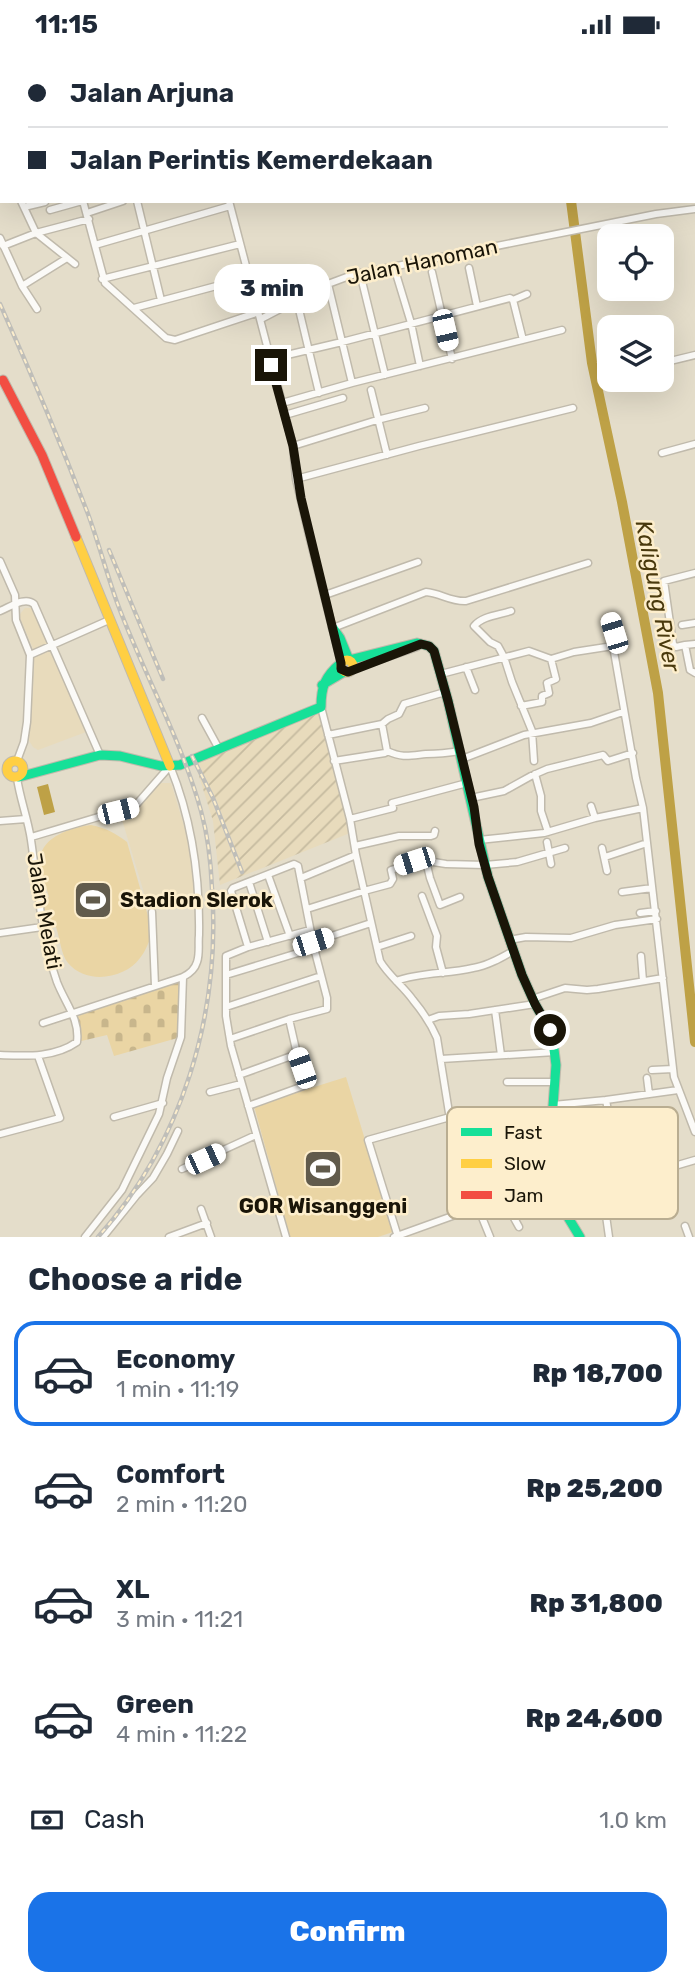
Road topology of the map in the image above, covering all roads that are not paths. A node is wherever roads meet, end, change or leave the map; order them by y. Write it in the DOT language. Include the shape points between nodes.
graph roads {
  1 [pos="76,203"];
  2 [pos="84,203"];
  3 [pos="118,203"];
  4 [pos="137,203"];
  5 [pos="23,204"];
  6 [pos="230,204"];
  7 [pos="695,209"];
  8 [pos="50,210"];
  9 [pos="88,216"];
  10 [pos="144,230"];
  11 [pos="36,233"];
  12 [pos="2,242"];
  13 [pos="240,244"];
  14 [pos="95,245"];
  15 [pos="67,258"];
  16 [pos="75,264"];
  17 [pos="153,265"];
  18 [pos="394,267"];
  19 [pos="469,268"];
  20 [pos="432,272"];
  21 [pos="360,274"];
  22 [pos="250,277"];
  23 [pos="102,279"];
  24 [pos="328,284"];
  25 [pos="22,286"];
  26 [pos="527,295"];
  27 [pos="161,300"];
  28 [pos="513,300"];
  29 [pos="297,302"];
  30 [pos="477,306"];
  31 [pos="37,309"];
  32 [pos="134,309"];
  33 [pos="260,316"];
  34 [pos="442,316"];
  35 [pos="411,324"];
  36 [pos="562,330"];
  37 [pos="376,333"];
  38 [pos="523,340"];
  39 [pos="342,342"];
  40 [pos="309,349"];
  41 [pos="695,355"];
  42 [pos="270,359"];
  43 [pos="452,359"];
  44 [pos="674,360"];
  45 [pos="420,366"];
  46 [pos="385,375"];
  47 [pos="1,380"];
  48 [pos="352,383"];
  49 [pos="371,390"];
  50 [pos="319,393"];
  51 [pos="343,398"];
  52 [pos="282,403"];
  53 [pos="425,408"];
  54 [pos="573,408"];
  55 [pos="285,415"];
  56 [pos="377,420"];
  57 [pos="695,445"];
  58 [pos="293,446"];
  59 [pos="662,453"];
  60 [pos="387,455"];
  61 [pos="296,479"];
  62 [pos="0,561"];
  63 [pos="418,562"];
  64 [pos="589,563"];
  65 [pos="695,573"];
  66 [pos="325,595"];
  67 [pos="16,604"];
  68 [pos="0,611"];
  69 [pos="511,611"];
  70 [pos="109,620"];
  71 [pos="609,620"];
  72 [pos="695,622"];
  73 [pos="682,625"];
  74 [pos="333,628"];
  75 [pos="695,643"];
  76 [pos="685,645"];
  77 [pos="52,646"];
  78 [pos="613,646"];
  79 [pos="30,655"];
  80 [pos="504,657"];
  81 [pos="551,659"];
  82 [pos="347,666"];
  83 [pos="466,667"];
  84 [pos="695,673"];
  85 [pos="440,674"];
  86 [pos="475,690"];
  87 [pos="445,692"];
  88 [pos="521,706"];
  89 [pos="321,707"];
  90 [pos="624,712"];
  91 [pos="202,717"];
  92 [pos="382,724"];
  93 [pos="532,734"];
  94 [pos="328,735"];
  95 [pos="219,749"];
  96 [pos="387,751"];
  97 [pos="633,753"];
  98 [pos="100,755"];
  99 [pos="461,755"];
  100 [pos="334,761"];
  101 [pos="534,761"];
  102 [pos="16,762"];
  103 [pos="170,766"];
  104 [pos="42,771"];
  105 [pos="9,772"];
  106 [pos="536,774"];
  107 [pos="467,783"];
  108 [pos="471,798"];
  109 [pos="592,806"];
  110 [pos="643,808"];
  111 [pos="594,818"];
  112 [pos="26,819"];
  113 [pos="350,819"];
  114 [pos="0,821"];
  115 [pos="435,831"];
  116 [pos="548,832"];
  117 [pos="31,837"];
  118 [pos="479,840"];
  119 [pos="547,842"];
  120 [pos="647,843"];
  121 [pos="355,846"];
  122 [pos="565,848"];
  123 [pos="602,849"];
  124 [pos="549,852"];
  125 [pos="356,855"];
  126 [pos="605,857"];
  127 [pos="426,861"];
  128 [pos="551,864"];
  129 [pos="485,866"];
  130 [pos="607,871"];
  131 [pos="268,875"];
  132 [pos="301,878"];
  133 [pos="249,882"];
  134 [pos="652,888"];
  135 [pos="364,891"];
  136 [pos="622,893"];
  137 [pos="422,896"];
  138 [pos="460,897"];
  139 [pos="307,909"];
  140 [pos="152,912"];
  141 [pos="640,913"];
  142 [pos="657,915"];
  143 [pos="371,923"];
  144 [pos="42,927"];
  145 [pos="310,930"];
  146 [pos="0,933"];
  147 [pos="290,936"];
  148 [pos="411,936"];
  149 [pos="509,940"];
  150 [pos="268,942"];
  151 [pos="313,945"];
  152 [pos="248,947"];
  153 [pos="377,947"];
  154 [pos="513,951"];
  155 [pos="640,956"];
  156 [pos="443,973"];
  157 [pos="226,975"];
  158 [pos="321,976"];
  159 [pos="183,977"];
  160 [pos="663,978"];
  161 [pos="396,981"];
  162 [pos="643,981"];
  163 [pos="155,986"];
  164 [pos="534,1002"];
  165 [pos="226,1007"];
  166 [pos="495,1010"];
  167 [pos="73,1012"];
  168 [pos="289,1019"];
  169 [pos="428,1020"];
  170 [pos="43,1023"];
  171 [pos="230,1039"];
  172 [pos="555,1052"];
  173 [pos="297,1053"];
  174 [pos="0,1055"];
  175 [pos="501,1055"];
  176 [pos="38,1056"];
  177 [pos="441,1059"];
  178 [pos="673,1069"];
  179 [pos="652,1070"];
  180 [pos="239,1075"];
  181 [pos="647,1078"];
  182 [pos="507,1082"];
  183 [pos="555,1082"];
  184 [pos="242,1084"];
  185 [pos="678,1090"];
  186 [pos="210,1092"];
  187 [pos="649,1094"];
  188 [pos="606,1101"];
  189 [pos="163,1103"];
  190 [pos="553,1105"];
  191 [pos="248,1106"];
  192 [pos="448,1107"];
  193 [pos="607,1107"];
  194 [pos="114,1117"];
  195 [pos="447,1118"];
  196 [pos="178,1131"];
  197 [pos="695,1132"];
  198 [pos="0,1134"];
  199 [pos="256,1135"];
  200 [pos="695,1160"];
  201 [pos="678,1165"];
  202 [pos="182,1169"];
  203 [pos="201,1209"];
  204 [pos="447,1218"];
  205 [pos="483,1219"];
  206 [pos="515,1219"];
  207 [pos="569,1219"];
  208 [pos="606,1219"];
  209 [pos="207,1223"];
  210 [pos="685,1226"];
  211 [pos="519,1227"];
  212 [pos="85,1237"];
  213 [pos="103,1237"];
  214 [pos="169,1237"];
  215 [pos="211,1237"];
  216 [pos="286,1237"];
  217 [pos="397,1237"];
  218 [pos="490,1237"];
  219 [pos="580,1237"];
  220 [pos="609,1237"];
  221 [pos="689,1237"];
  1 -- 8 [label="street"];
  2 -- 9 [label="street"];
  3 -- 9 [label="street"];
  4 -- 10 [label="street"];
  5 -- 11 [label="street"];
  6 -- 10 [label="street"];
  6 -- 13 [label="street"];
  7 -- 18 [label="street, Jalan Hanoman"];
  9 -- 11 [label="street"];
  9 -- 14 [label="street"];
  10 -- 14 [label="street"];
  10 -- 17 [label="street"];
  11 -- 12 [label="street"];
  11 -- 15 [label="street"];
  12 -- 25 [label="street"];
  13 -- 17 [label="street"];
  13 -- 22 [label="street"];
  14 -- 23 [label="street"];
  15 -- 16 [label="street"];
  15 -- 25 [label="street"];
  17 -- 23 [label="street"];
  17 -- 27 [label="street"];
  18 -- 21 [label="street, Jalan Hanoman"];
  18 -- 35 [label="street"];
  19 -- 30 [label="street"];
  20 -- 34 [label="street"];
  21 -- 24 [label="street, Jalan Hanoman"];
  21 -- 37 [label="street"];
  22 -- 27 [label="street"];
  22 -- 33 [label="street"];
  23 -- 32 [label="street"];
  24 -- 29 [label="street, Jalan Hanoman"];
  24 -- 39 [label="street"];
  25 -- 31 [label="street"];
  26 -- 28 [label="street"];
  27 -- 32 [label="street"];
  28 -- 30 [label="street"];
  28 -- 38 [label="street"];
  29 -- 33 [label="street, Jalan Hanoman"];
  29 -- 40 [label="street"];
  30 -- 34 [label="street"];
  32 -- 33 [label="street, Jalan Hanoman" via="172,341"];
  33 -- 42 [label="street"];
  34 -- 35 [label="street"];
  34 -- 43 [label="street"];
  35 -- 37 [label="street"];
  35 -- 45 [label="street"];
  36 -- 38 [label="street"];
  37 -- 39 [label="street"];
  37 -- 46 [label="street"];
  38 -- 43 [label="street"];
  39 -- 40 [label="street"];
  39 -- 48 [label="street"];
  40 -- 42 [label="street"];
  40 -- 50 [label="street"];
  41 -- 44 [label="street"];
  42 -- 52 [label="street"];
  43 -- 45 [label="street"];
  45 -- 46 [label="street"];
  46 -- 48 [label="street"];
  47 -- 70 [label="street" via="42,455"];
  48 -- 50 [label="street"];
  49 -- 56 [label="street"];
  50 -- 52 [label="street"];
  51 -- 55 [label="street"];
  52 -- 55 [label="street"];
  53 -- 56 [label="street"];
  54 -- 60 [label="street"];
  55 -- 58 [label="street"];
  56 -- 58 [label="street"];
  56 -- 60 [label="street"];
  57 -- 59 [label="street"];
  58 -- 61 [label="street"];
  60 -- 61 [label="street"];
  61 -- 66 [label="street"];
  62 -- 67 [label="street"];
  63 -- 66 [label="street"];
  64 -- 74 [label="street" via="466,601 426,592"];
  65 -- 76 [label="street" via="664,583 673,644"];
  66 -- 74 [label="street"];
  67 -- 68 [label="street"];
  67 -- 77 [label="street" via="33,602"];
  67 -- 79 [label="street" via="16,620"];
  69 -- 80 [label="street" via="477,621 474,626"];
  70 -- 77 [label="street"];
  70 -- 103 [label="street"];
  71 -- 78 [label="street"];
  72 -- 73 [label="street"];
  74 -- 82 [label="street"];
  75 -- 76 [label="street"];
  76 -- 84 [label="street" via="690,670"];
  77 -- 79 [label="street"];
  77 -- 98 [label="street"];
  78 -- 81 [label="street"];
  78 -- 90 [label="street"];
  79 -- 102 [label="street" via="27,722"];
  80 -- 81 [label="street" via="529,651"];
  80 -- 83 [label="street"];
  80 -- 88 [label="street"];
  81 -- 88 [label="street" via="556,679 547,683 549,693 542,696 542,702"];
  82 -- 85 [label="street" via="417,643 434,651"];
  82 -- 89 [label="street" via="322,685"];
  83 -- 85 [label="street"];
  83 -- 86 [label="street"];
  85 -- 87 [label="street"];
  87 -- 92 [label="street" via="404,704 399,714"];
  87 -- 99 [label="street"];
  88 -- 93 [label="street"];
  89 -- 94 [label="street"];
  89 -- 95 [label="street"];
  90 -- 93 [label="street"];
  90 -- 97 [label="street"];
  91 -- 95 [label="street"];
  92 -- 94 [label="street"];
  92 -- 96 [label="street"];
  93 -- 99 [label="street"];
  93 -- 101 [label="street"];
  94 -- 100 [label="street"];
  95 -- 103 [label="street"];
  96 -- 99 [label="street" via="409,757"];
  96 -- 100 [label="street"];
  97 -- 106 [label="street" via="608,761 603,755"];
  97 -- 110 [label="street"];
  98 -- 103 [label="street"];
  98 -- 104 [label="street"];
  99 -- 107 [label="street"];
  100 -- 113 [label="street"];
  102 -- 104 [label="street"];
  102 -- 105 [label="street" via="7,768"];
  102 -- 105 [label="street" via="23,769"];
  103 -- 117 [label="street" via="135,806"];
  103 -- 159 [label="street" via="191,833 199,919 198,960"];
  104 -- 105 [label="street"];
  105 -- 112 [label="street, Jalan Melati"];
  106 -- 108 [label="street" via="504,791"];
  106 -- 116 [label="street"];
  107 -- 108 [label="street"];
  107 -- 113 [label="street"];
  108 -- 118 [label="street"];
  109 -- 111 [label="street"];
  110 -- 111 [label="street"];
  110 -- 120 [label="street"];
  111 -- 116 [label="street"];
  112 -- 114 [label="street"];
  112 -- 117 [label="street, Jalan Melati"];
  113 -- 121 [label="street"];
  115 -- 121 [label="street" via="431,837 399,836"];
  116 -- 118 [label="street"];
  117 -- 144 [label="street, Jalan Melati"];
  118 -- 129 [label="street"];
  119 -- 124 [label="street"];
  120 -- 126 [label="street"];
  120 -- 134 [label="street"];
  121 -- 125 [label="street"];
  122 -- 124 [label="street"];
  123 -- 126 [label="street"];
  124 -- 128 [label="street"];
  124 -- 129 [label="street"];
  125 -- 132 [label="street"];
  125 -- 135 [label="street"];
  126 -- 130 [label="street"];
  127 -- 129 [label="street"];
  127 -- 135 [label="street" via="393,868 390,884"];
  127 -- 138 [label="street" via="440,905"];
  129 -- 149 [label="street"];
  131 -- 132 [label="street" via="294,864"];
  131 -- 133 [label="street"];
  131 -- 147 [label="street"];
  132 -- 139 [label="street"];
  133 -- 150 [label="street"];
  133 -- 152 [label="street" via="231,891"];
  134 -- 136 [label="street"];
  134 -- 142 [label="street"];
  135 -- 139 [label="street"];
  135 -- 143 [label="street"];
  137 -- 156 [label="street" via="437,936"];
  139 -- 145 [label="street"];
  140 -- 163 [label="street"];
  141 -- 142 [label="street"];
  142 -- 149 [label="street" via="571,938"];
  142 -- 160 [label="street"];
  143 -- 151 [label="street"];
  143 -- 153 [label="street"];
  144 -- 146 [label="street"];
  144 -- 167 [label="street, Jalan Melati" via="58,984"];
  145 -- 147 [label="street"];
  145 -- 151 [label="street"];
  147 -- 150 [label="street"];
  148 -- 153 [label="street"];
  149 -- 154 [label="street"];
  150 -- 152 [label="street"];
  151 -- 157 [label="street"];
  151 -- 158 [label="street"];
  152 -- 157 [label="street" via="226,956"];
  153 -- 161 [label="street" via="380,961"];
  154 -- 156 [label="street" via="483,966"];
  154 -- 164 [label="street"];
  155 -- 162 [label="street"];
  156 -- 161 [label="street"];
  157 -- 165 [label="street"];
  158 -- 165 [label="street"];
  158 -- 168 [label="street" via="327,1009"];
  159 -- 163 [label="street"];
  159 -- 189 [label="street" via="181,1037"];
  160 -- 162 [label="street"];
  160 -- 178 [label="street"];
  161 -- 169 [label="street"];
  162 -- 164 [label="street" via="587,990 565,988"];
  163 -- 167 [label="street"];
  164 -- 166 [label="street"];
  164 -- 172 [label="street" via="552,1034"];
  165 -- 171 [label="street"];
  166 -- 169 [label="street"];
  166 -- 175 [label="street"];
  167 -- 170 [label="street"];
  167 -- 176 [label="street, Jalan Melati" via="77,1042"];
  168 -- 171 [label="street"];
  168 -- 173 [label="street"];
  169 -- 177 [label="street"];
  171 -- 180 [label="street"];
  172 -- 175 [label="street"];
  172 -- 183 [label="street"];
  173 -- 180 [label="street"];
  173 -- 191 [label="street" via="306,1085"];
  174 -- 176 [label="street"];
  175 -- 177 [label="street"];
  176 -- 198 [label="street" via="60,1118"];
  177 -- 192 [label="street"];
  178 -- 179 [label="street"];
  178 -- 185 [label="street"];
  180 -- 184 [label="street"];
  181 -- 187 [label="street"];
  182 -- 183 [label="street"];
  183 -- 190 [label="street"];
  184 -- 186 [label="street"];
  184 -- 191 [label="street"];
  185 -- 187 [label="street"];
  185 -- 197 [label="street"];
  187 -- 188 [label="street"];
  188 -- 190 [label="street"];
  188 -- 193 [label="street"];
  189 -- 194 [label="street"];
  189 -- 212 [label="street" via="122,1190"];
  191 -- 199 [label="street"];
  195 -- 217 [label="street" via="368,1140"];
  196 -- 213 [label="street" via="153,1178"];
  199 -- 202 [label="street"];
  199 -- 216 [label="street"];
  200 -- 201 [label="street"];
  203 -- 209 [label="street"];
  204 -- 217 [label="street"];
  205 -- 218 [label="street"];
  206 -- 211 [label="street"];
  207 -- 219 [label="street"];
  208 -- 220 [label="street"];
  209 -- 214 [label="street"];
  209 -- 215 [label="street"];
  210 -- 221 [label="street"];
}
